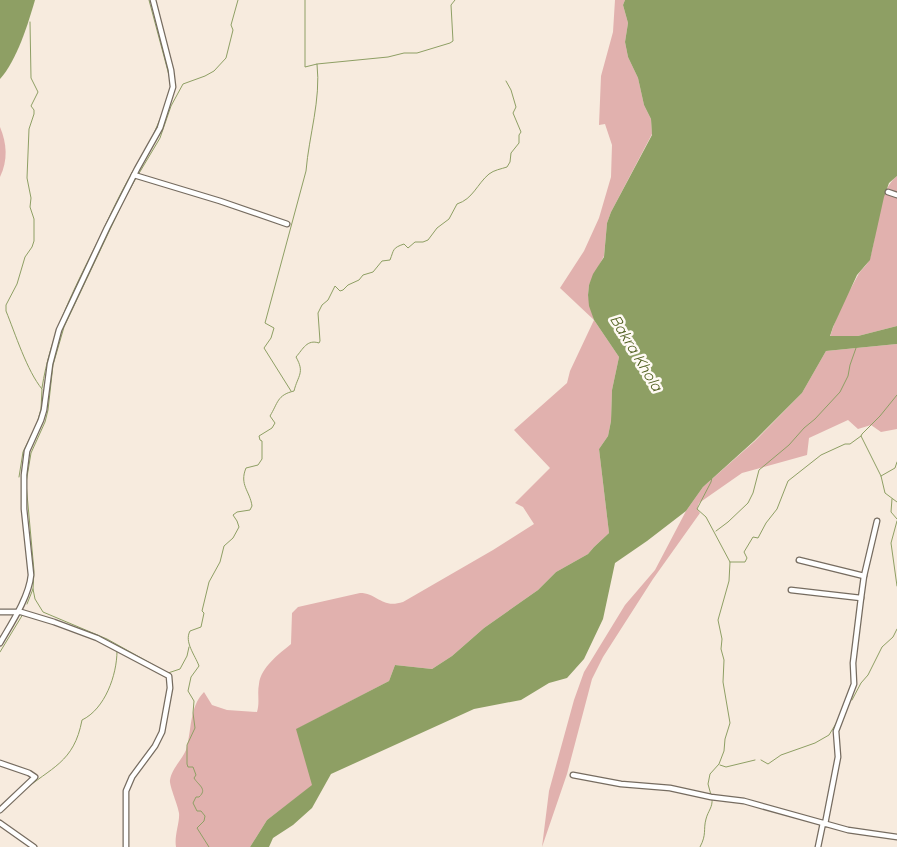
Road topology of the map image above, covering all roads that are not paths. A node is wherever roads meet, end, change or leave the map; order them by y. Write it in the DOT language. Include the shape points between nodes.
graph roads {
  1 [pos="153,0"];
  2 [pos="134,175"];
  3 [pos="888,192"];
  4 [pos="897,195"];
  5 [pos="287,224"];
  6 [pos="877,521"];
  7 [pos="799,560"];
  8 [pos="864,576"];
  9 [pos="792,590"];
  10 [pos="861,598"];
  11 [pos="0,612"];
  12 [pos="17,612"];
  13 [pos="0,643"];
  14 [pos="0,763"];
  15 [pos="573,775"];
  16 [pos="0,810"];
  17 [pos="0,823"];
  18 [pos="824,823"];
  19 [pos="897,837"];
  20 [pos="34,847"];
  21 [pos="126,847"];
  22 [pos="818,847"];
  1 -- 2 [label="street" via="172,70 173,87 160,128"];
  2 -- 5 [label="street"];
  2 -- 12 [label="street" via="59,330 50,364 42,420 25,461 24,509 31,576"];
  3 -- 4 [label="street"];
  6 -- 8 [label="street"];
  7 -- 8 [label="street"];
  8 -- 10 [label="street"];
  9 -- 10 [label="street"];
  10 -- 18 [label="street" via="853,663 854,684 836,731 838,757"];
  11 -- 12 [label="street"];
  12 -- 13 [label="street"];
  12 -- 21 [label="street" via="98,638 169,676 162,732 126,790"];
  14 -- 16 [label="street" via="35,777"];
  15 -- 18 [label="street" via="744,801"];
  17 -- 20 [label="street"];
  18 -- 19 [label="street"];
  18 -- 22 [label="street"];
}
